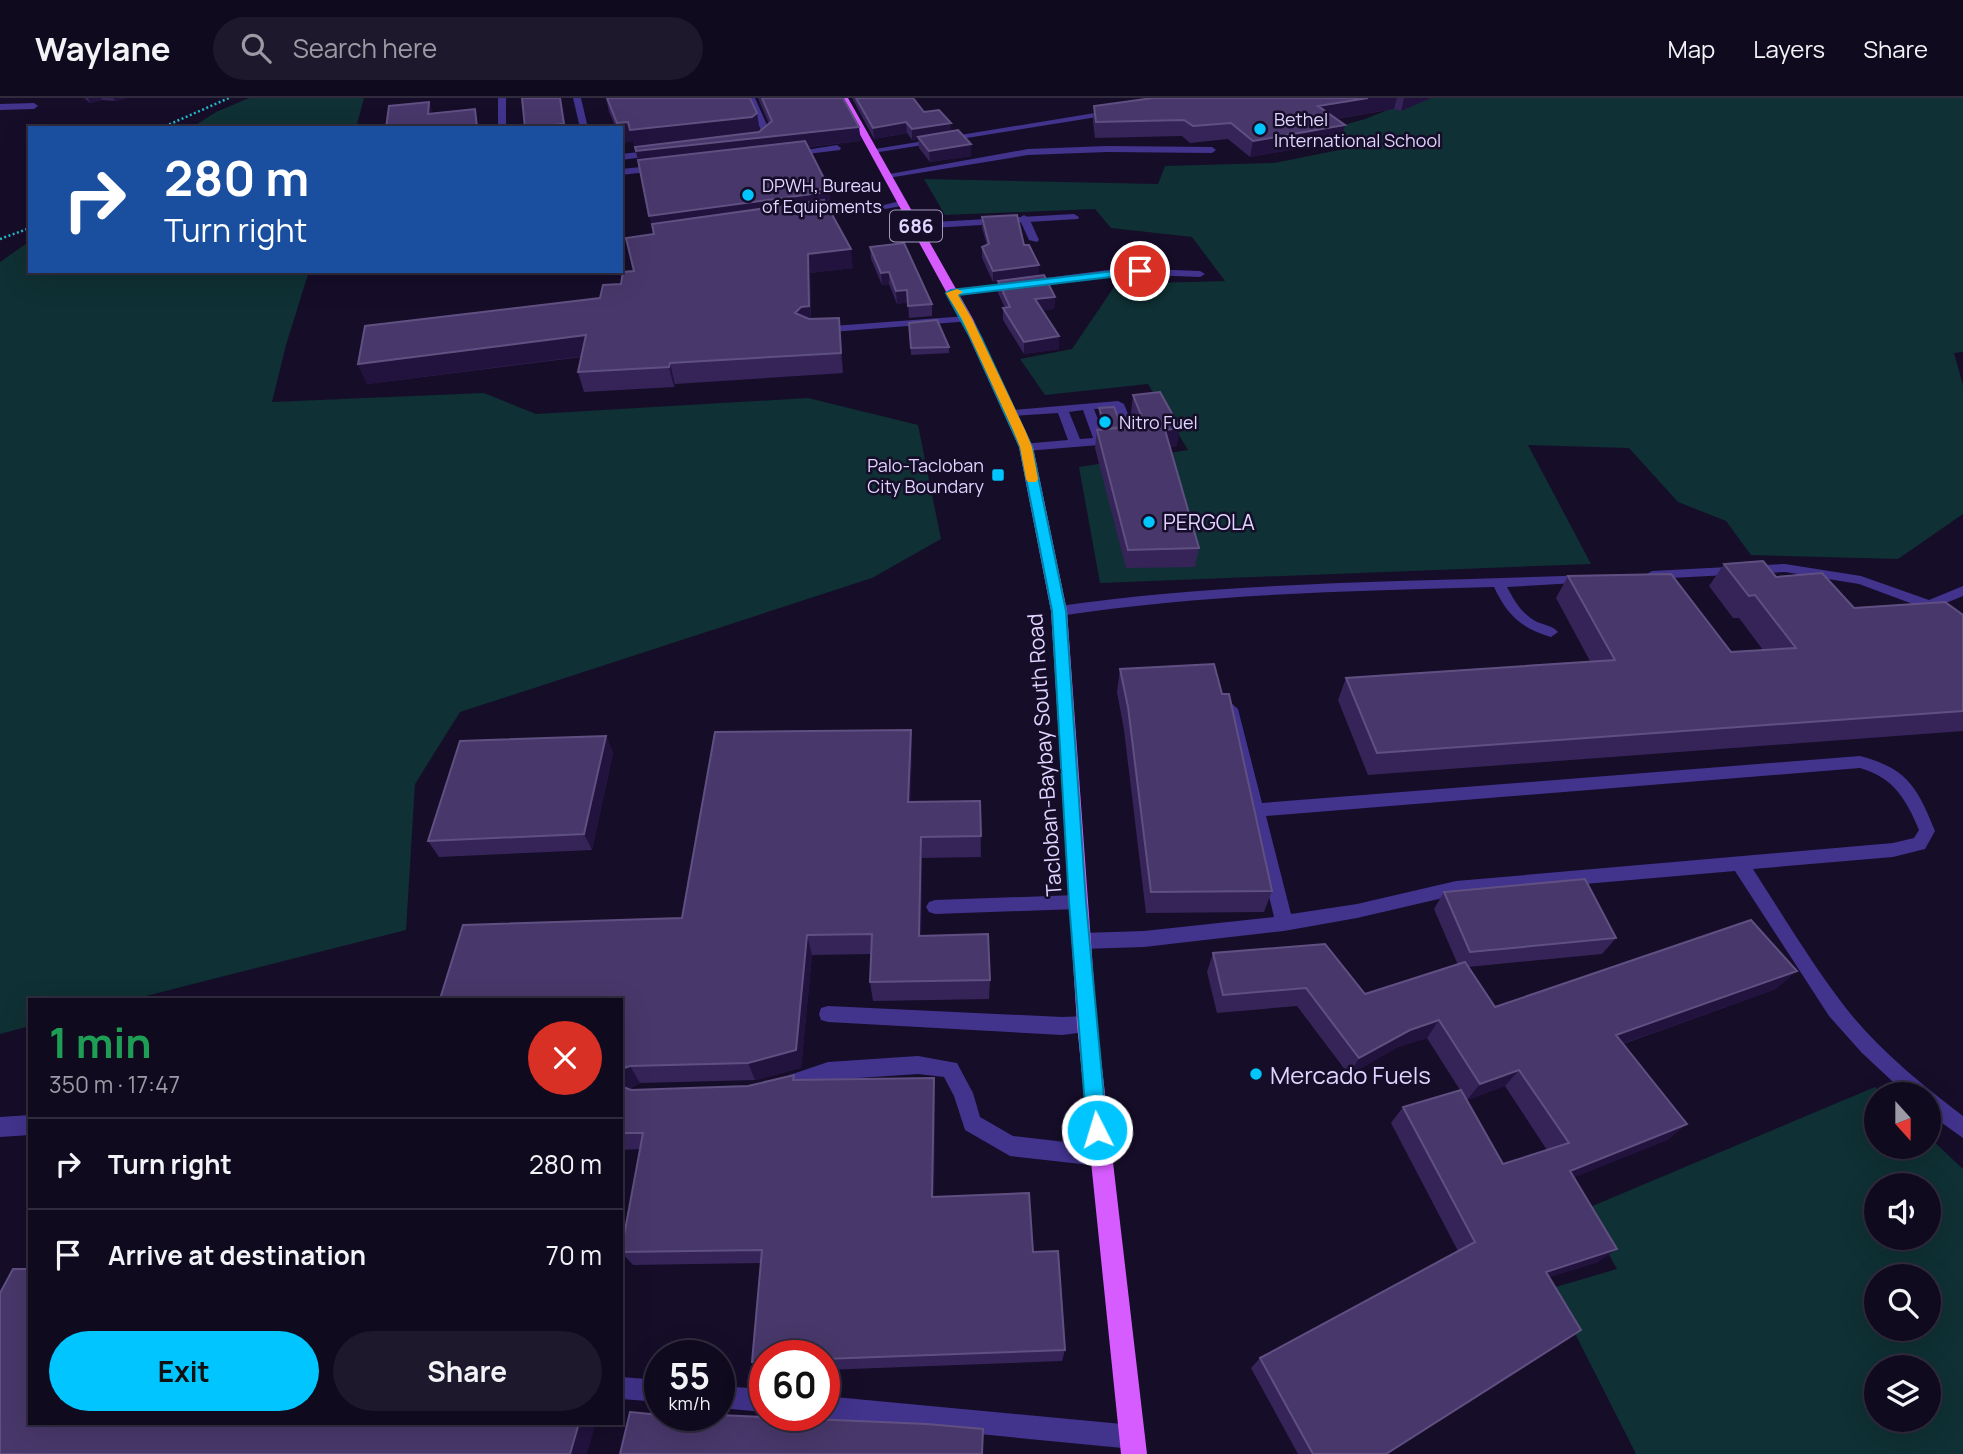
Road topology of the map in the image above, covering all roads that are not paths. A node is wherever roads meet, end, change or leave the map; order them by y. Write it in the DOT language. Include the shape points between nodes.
graph roads {
  1 [pos="502,98"];
  2 [pos="578,98"];
  3 [pos="751,98"];
  4 [pos="844,98"];
  5 [pos="34,106"];
  6 [pos="0,107"];
  7 [pos="1123,107"];
  8 [pos="502,126"];
  9 [pos="584,126"];
  10 [pos="750,142"];
  11 [pos="872,147"];
  12 [pos="837,148"];
  13 [pos="1212,150"];
  14 [pos="673,151"];
  15 [pos="783,154"];
  16 [pos="623,157"];
  17 [pos="675,166"];
  18 [pos="623,172"];
  19 [pos="888,175"];
  20 [pos="904,203"];
  21 [pos="885,206"];
  22 [pos="873,207"];
  23 [pos="836,212"];
  24 [pos="1074,217"];
  25 [pos="1024,218"];
  26 [pos="916,226"];
  27 [pos="1034,240"];
  28 [pos="1200,274"];
  29 [pos="951,293"];
  30 [pos="967,319"];
  31 [pos="805,331"];
  32 [pos="1087,406"];
  33 [pos="1062,408"];
  34 [pos="1012,413"];
  35 [pos="1100,441"];
  36 [pos="1075,442"];
  37 [pos="1026,447"];
  38 [pos="1635,576"];
  39 [pos="1608,578"];
  40 [pos="1499,583"];
  41 [pos="1963,591"];
  42 [pos="1059,611"];
  43 [pos="1551,632"];
  44 [pos="1229,701"];
  45 [pos="1258,810"];
  46 [pos="1740,864"];
  47 [pos="1077,902"];
  48 [pos="935,906"];
  49 [pos="1284,923"];
  50 [pos="1082,941"];
  51 [pos="828,1014"];
  52 [pos="1087,1024"];
  53 [pos="1907,1082"];
  54 [pos="765,1090"];
  55 [pos="1941,1111"];
  56 [pos="28,1125"];
  57 [pos="1962,1126"];
  58 [pos="0,1127"];
  59 [pos="1099,1156"];
  60 [pos="623,1388"];
  61 [pos="644,1390"];
  62 [pos="840,1409"];
  63 [pos="1133,1446"];
  1 -- 8 [label="lane"];
  2 -- 9 [label="lane"];
  3 -- 10 [label="lane" via="767,134"];
  4 -- 11 [label="main road, Tacloban-Baybay South Road / 686"];
  5 -- 6 [label="street"];
  7 -- 11 [label="lane"];
  11 -- 19 [label="main road, Tacloban-Baybay South Road / 686"];
  12 -- 15 [label="lane"];
  13 -- 19 [label="lane" via="1028,152"];
  14 -- 16 [label="lane"];
  17 -- 18 [label="lane"];
  19 -- 20 [label="main road, Tacloban-Baybay South Road / 686"];
  20 -- 21 [label="lane"];
  20 -- 26 [label="main road, Tacloban-Baybay South Road / 686"];
  22 -- 23 [label="lane"];
  24 -- 25 [label="street"];
  25 -- 26 [label="street"];
  25 -- 27 [label="lane"];
  26 -- 29 [label="main road, Tacloban-Baybay South Road / 686"];
  28 -- 29 [label="lane" via="1123,271"];
  29 -- 30 [label="main road, Tacloban-Baybay South Road / 686"];
  30 -- 31 [label="lane"];
  30 -- 34 [label="main road, Tacloban-Baybay South Road / 686"];
  32 -- 33 [label="lane"];
  32 -- 35 [label="lane"];
  32 -- 35 [label="lane" via="1118,404 1132,439"];
  33 -- 34 [label="lane"];
  33 -- 36 [label="lane"];
  34 -- 37 [label="main road, Tacloban-Baybay South Road / 686"];
  35 -- 36 [label="lane"];
  36 -- 37 [label="lane"];
  37 -- 42 [label="main road, Tacloban-Baybay South Road / 686"];
  38 -- 41 [label="lane" via="1785,568 1861,580 1933,609"];
  39 -- 40 [label="lane"];
  40 -- 42 [label="lane" via="1329,586 1113,601"];
  40 -- 43 [label="lane" via="1511,611"];
  42 -- 47 [label="main road, Tacloban-Baybay South Road / 686"];
  44 -- 45 [label="lane"];
  45 -- 46 [label="lane" via="1860,762 1884,767 1909,789 1927,831 1919,844 1894,850"];
  45 -- 49 [label="lane"];
  46 -- 49 [label="lane" via="1456,888"];
  46 -- 53 [label="lane" via="1836,1010"];
  47 -- 48 [label="lane"];
  47 -- 50 [label="main road, Tacloban-Baybay South Road / 686"];
  49 -- 50 [label="lane" via="1144,939"];
  50 -- 52 [label="main road, Tacloban-Baybay South Road / 686"];
  51 -- 52 [label="lane"];
  52 -- 59 [label="main road, Tacloban-Baybay South Road / 686"];
  54 -- 59 [label="lane" via="828,1071 918,1065 950,1069 972,1123 1010,1146"];
  55 -- 57 [label="lane"];
  56 -- 58 [label="lane"];
  59 -- 63 [label="main road, Tacloban-Baybay South Road / 686"];
  60 -- 61 [label="lane"];
  62 -- 63 [label="lane"];
}
